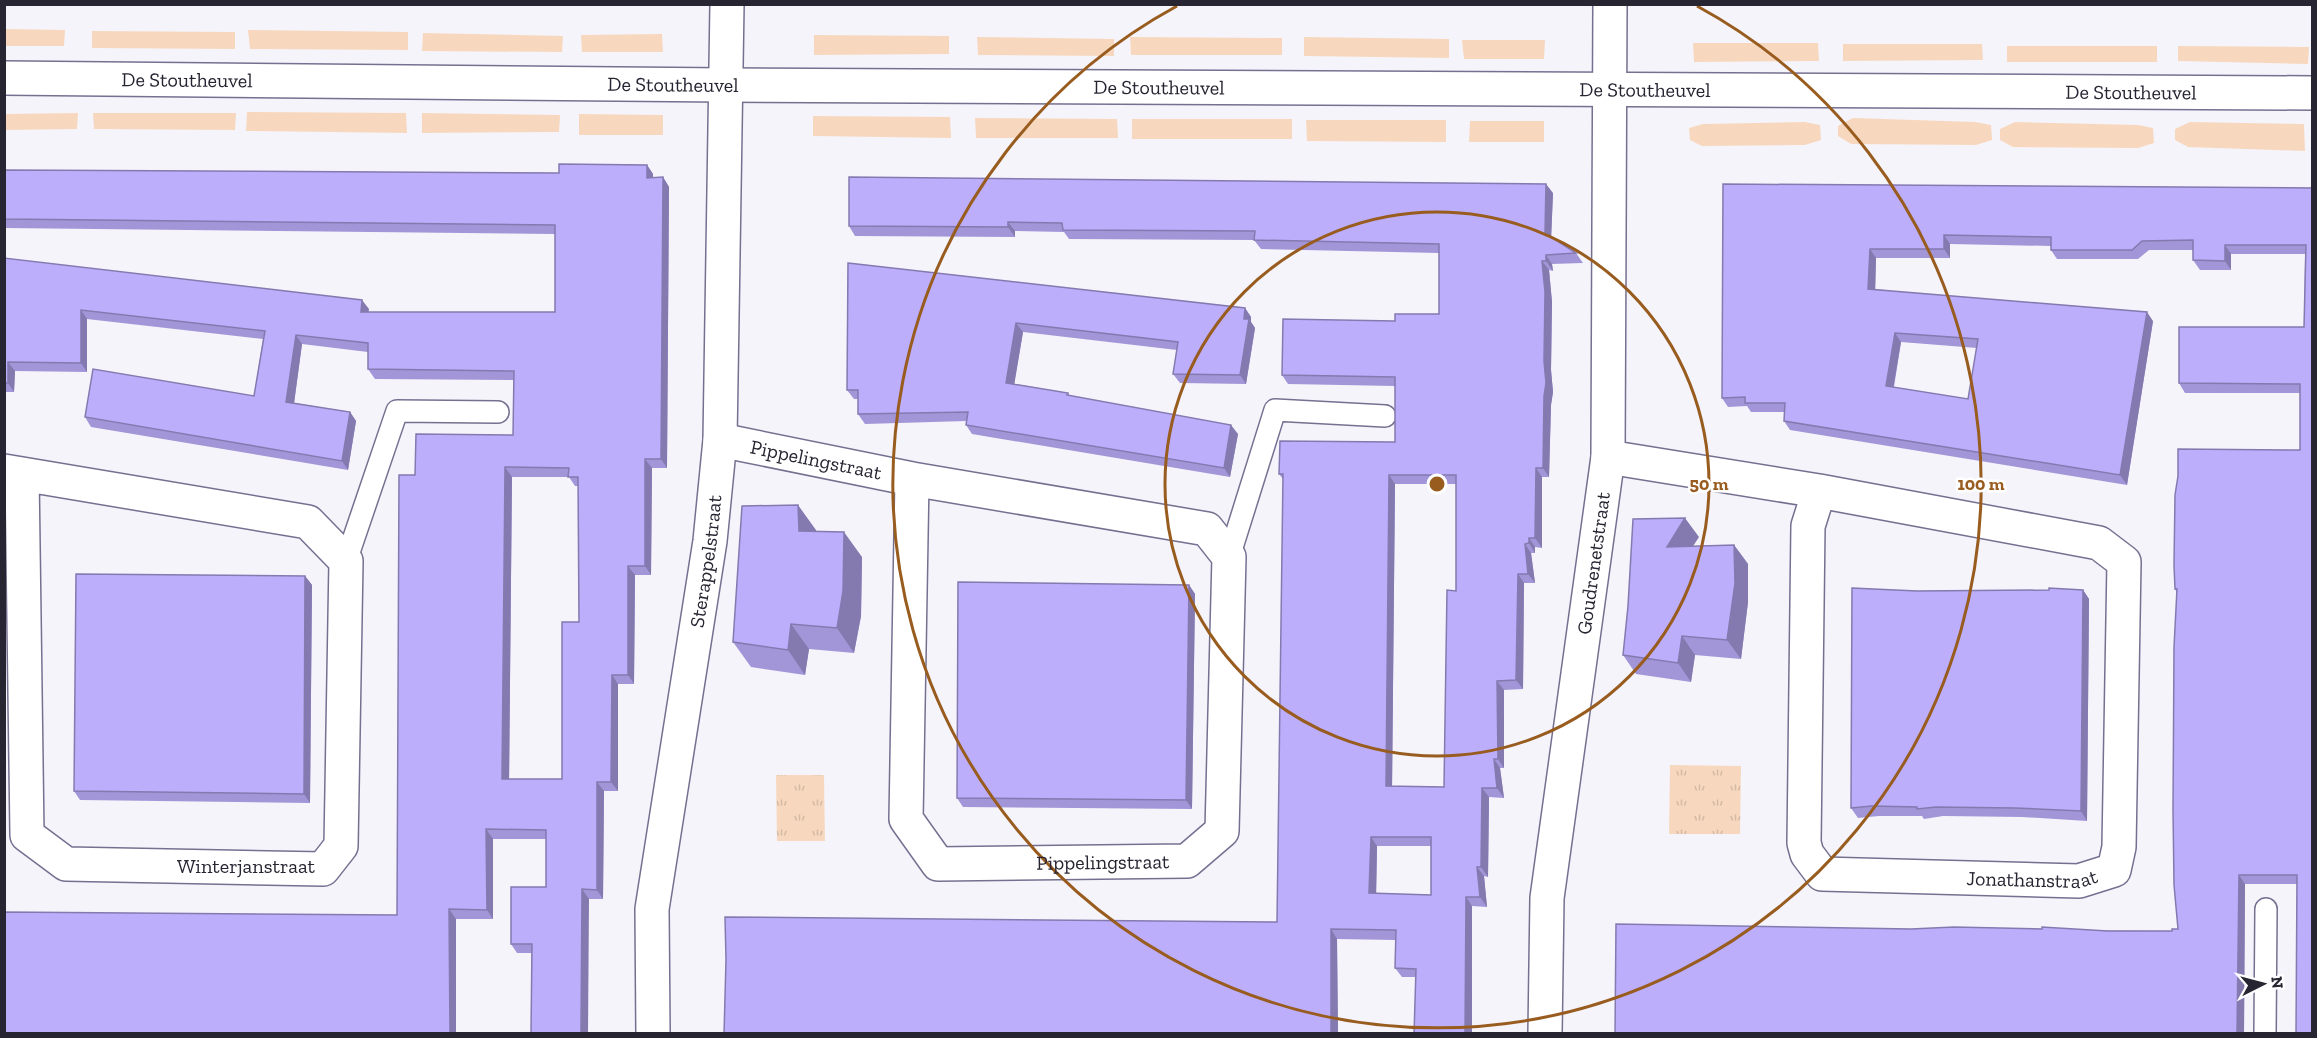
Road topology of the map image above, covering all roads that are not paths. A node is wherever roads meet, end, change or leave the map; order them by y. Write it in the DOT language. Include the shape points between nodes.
graph roads {
  1 [pos="727,4"];
  2 [pos="1610,4"];
  3 [pos="4,78"];
  4 [pos="726,85"];
  5 [pos="1610,90"];
  6 [pos="2313,93"];
  7 [pos="498,411"];
  8 [pos="1385,416"];
  9 [pos="720,440"];
  10 [pos="1608,457"];
  11 [pos="13,472"];
  12 [pos="912,479"];
  13 [pos="1819,491"];
  14 [pos="1228,557"];
  15 [pos="346,561"];
  16 [pos="2266,909"];
  17 [pos="653,1034"];
  18 [pos="1545,1034"];
  19 [pos="2265,1034"];
  1 -- 4 [label="street, Sterappelstraat"];
  2 -- 5 [label="street, Goudrenetstraat"];
  3 -- 4 [label="street, De Stoutheuvel"];
  4 -- 5 [label="street, De Stoutheuvel"];
  4 -- 9 [label="street, Sterappelstraat"];
  5 -- 6 [label="street, De Stoutheuvel"];
  5 -- 10 [label="street, Goudrenetstraat"];
  7 -- 15 [label="lane" via="397,411"];
  8 -- 14 [label="lane" via="1275,410"];
  9 -- 12 [label="street, Pippelingstraat"];
  9 -- 17 [label="street, Sterappelstraat" via="710,541 652,909"];
  10 -- 13 [label="street, Jonathanstraat"];
  10 -- 18 [label="street, Goudrenetstraat" via="1547,898"];
  11 -- 15 [label="street, Winterjanstraat" via="308,522"];
  11 -- 15 [label="street, Winterjanstraat" via="27,835 66,864 323,869 341,846"];
  12 -- 14 [label="street, Pippelingstraat" via="1207,529"];
  12 -- 14 [label="street, Pippelingstraat" via="906,819 938,864 1187,861 1222,831"];
  13 -- 13 [label="street, Jonathanstraat" via="1808,526 1804,757 1804,843 1814,864 1822,874 2067,880 2114,870 2119,847 2124,562 2099,543"];
  16 -- 19 [label="lane"];
}
